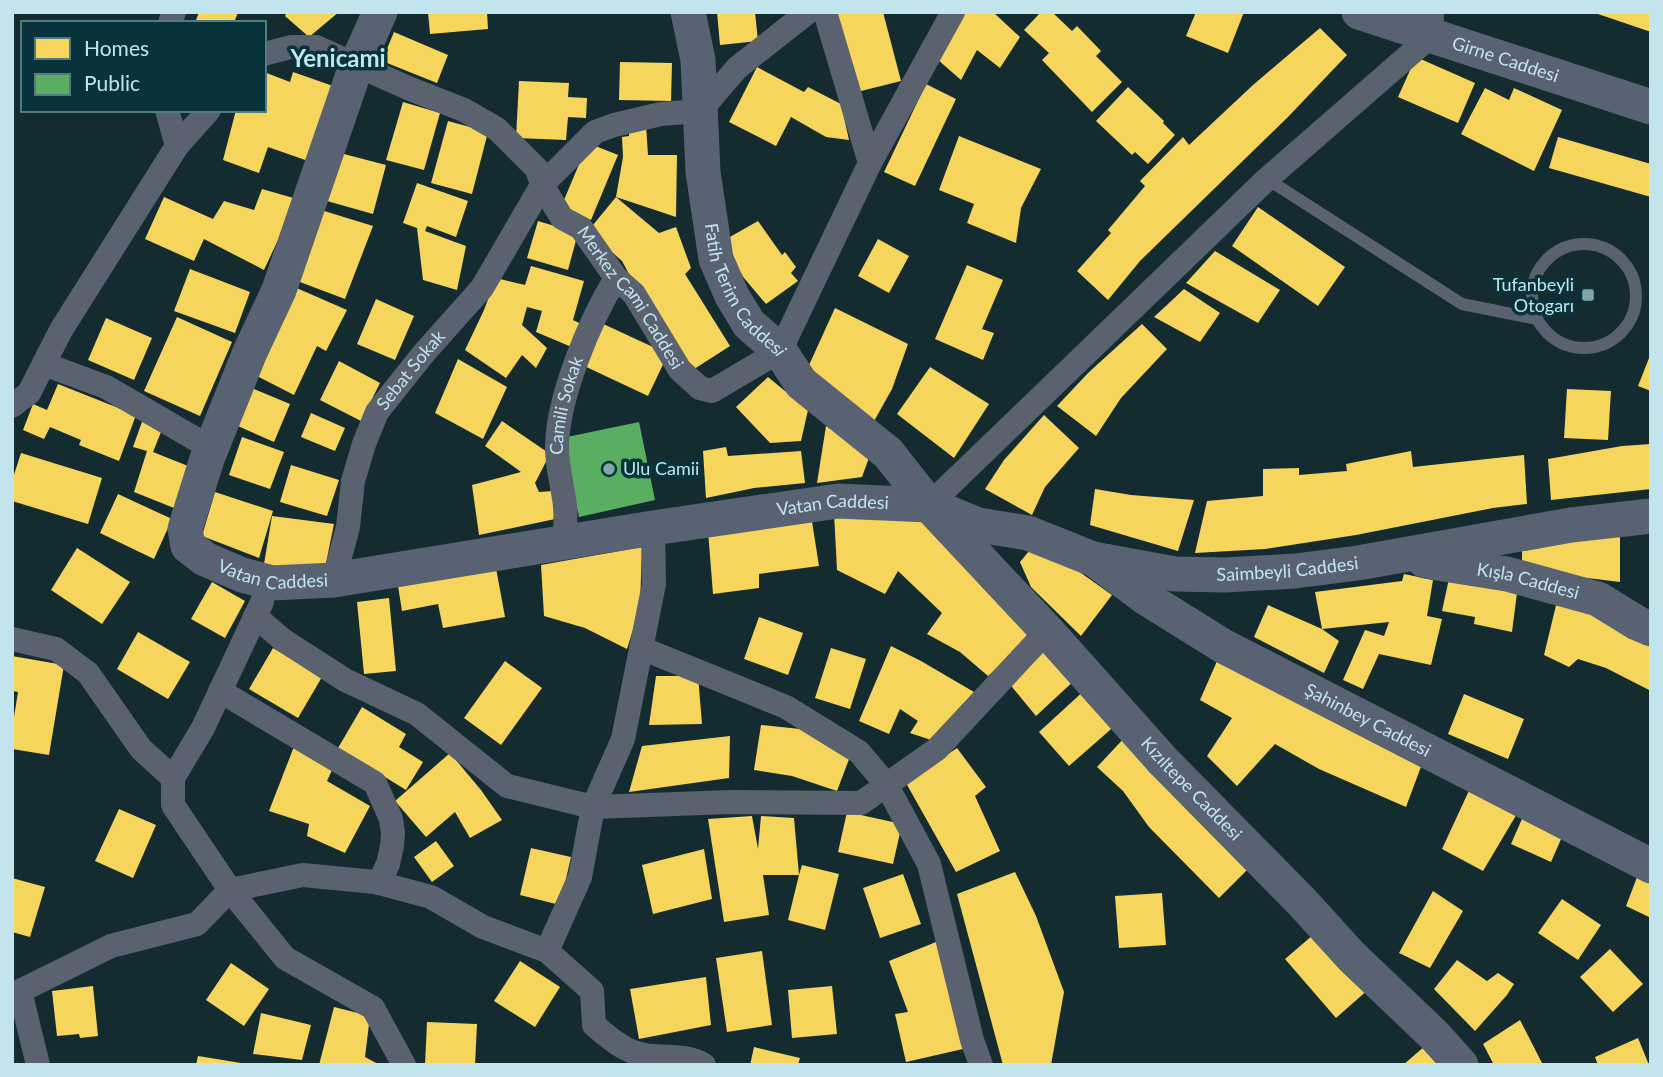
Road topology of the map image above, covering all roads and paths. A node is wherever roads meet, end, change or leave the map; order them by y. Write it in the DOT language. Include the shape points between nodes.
graph roads {
  1 [pos="380,12"];
  2 [pos="688,12"];
  3 [pos="808,12"];
  4 [pos="825,12"];
  5 [pos="953,12"];
  6 [pos="1359,12"];
  7 [pos="1431,24"];
  8 [pos="266,53"];
  9 [pos="356,66"];
  10 [pos="1651,107"];
  11 [pos="700,111"];
  12 [pos="168,112"];
  13 [pos="207,112"];
  14 [pos="177,146"];
  15 [pos="870,163"];
  16 [pos="1267,179"];
  17 [pos="542,185"];
  18 [pos="616,278"];
  19 [pos="1537,319"];
  20 [pos="780,351"];
  21 [pos="44,364"];
  22 [pos="12,406"];
  23 [pos="211,448"];
  24 [pos="929,505"];
  25 [pos="1651,516"];
  26 [pos="653,528"];
  27 [pos="565,544"];
  28 [pos="1398,557"];
  29 [pos="1093,559"];
  30 [pos="334,580"];
  31 [pos="272,583"];
  32 [pos="255,616"];
  33 [pos="1651,629"];
  34 [pos="1047,631"];
  35 [pos="12,639"];
  36 [pos="642,648"];
  37 [pos="220,691"];
  38 [pos="173,778"];
  39 [pos="886,785"];
  40 [pos="593,807"];
  41 [pos="1651,866"];
  42 [pos="379,883"];
  43 [pos="230,890"];
  44 [pos="547,951"];
  45 [pos="16,993"];
  46 [pos="38,1065"];
  47 [pos="404,1065"];
  48 [pos="704,1065"];
  49 [pos="981,1065"];
  50 [pos="1461,1065"];
  1 -- 9 [label="street, Vatan Caddesi"];
  2 -- 11 [label="street, Fatih Terim Caddesi" via="698,60"];
  3 -- 11 [label="street" via="737,68"];
  4 -- 15 [label="street"];
  5 -- 15 [label="street"];
  6 -- 7 [label="street, Girne Caddesi"];
  7 -- 10 [label="street, Girne Caddesi"];
  7 -- 16 [label="street"];
  8 -- 9 [label="street, Merkez Cami Caddesi" via="316,47"];
  9 -- 17 [label="street, Merkez Cami Caddesi" via="464,110 497,129 537,169"];
  9 -- 23 [label="street, Vatan Caddesi" via="279,290"];
  11 -- 17 [label="street, Sebat Sokak" via="661,114 595,132"];
  11 -- 20 [label="street, Fatih Terim Caddesi" via="703,172 716,259 749,324"];
  12 -- 14 [label="street"];
  13 -- 14 [label="street"];
  14 -- 21 [label="street"];
  15 -- 20 [label="street"];
  16 -- 19 [label="lane" via="1462,304"];
  16 -- 24 [label="street"];
  17 -- 18 [label="street, Merkez Cami Caddesi" via="562,218 582,228"];
  17 -- 30 [label="street, Sebat Sokak" via="482,288 377,412 354,481"];
  18 -- 20 [label="street, Merkez Cami Caddesi" via="634,295 680,370 700,388 712,391"];
  18 -- 27 [label="street, Camili Sokak" via="590,326 558,427"];
  19 -- 19 [label="lane" via="1560,342 1592,348 1608,342 1621,333 1636,304 1631,272 1620,257 1604,247 1569,245 1553,253 1533,283"];
  20 -- 24 [label="street, Fatih Terim Caddesi" via="801,383 888,453"];
  21 -- 22 [label="street" via="29,393"];
  21 -- 23 [label="street" via="106,387"];
  23 -- 31 [label="street, Vatan Caddesi" via="184,529 188,546 205,559"];
  24 -- 26 [label="street, Vatan Caddesi" via="838,501"];
  24 -- 29 [label="street, Saimbeyli Caddesi" via="978,525 1028,533"];
  24 -- 34 [label="street, Kızıltepe Caddesi"];
  25 -- 28 [label="street, Saimbeyli Caddesi" via="1571,525"];
  26 -- 27 [label="street, Vatan Caddesi"];
  26 -- 36 [label="street" via="654,584"];
  27 -- 30 [label="street, Vatan Caddesi"];
  28 -- 29 [label="street, Saimbeyli Caddesi" via="1225,575 1175,574"];
  28 -- 33 [label="street, Kışla Caddesi" via="1507,573 1598,599"];
  29 -- 41 [label="street, Şahinbey Caddesi" via="1223,646"];
  30 -- 31 [label="street, Vatan Caddesi"];
  31 -- 32 [label="street"];
  32 -- 37 [label="street"];
  32 -- 40 [label="street" via="345,680 417,714 507,786"];
  34 -- 39 [label="street" via="937,749"];
  34 -- 50 [label="street, Kızıltepe Caddesi" via="1225,827"];
  35 -- 38 [label="street" via="56,649 88,673 141,749"];
  36 -- 39 [label="street" via="786,707 859,752"];
  36 -- 40 [label="street" via="623,738"];
  37 -- 38 [label="street"];
  37 -- 42 [label="street" via="374,783 393,833 388,864"];
  38 -- 43 [label="street" via="173,805"];
  39 -- 40 [label="street" via="861,803"];
  39 -- 49 [label="street" via="929,864"];
  40 -- 44 [label="street" via="580,877"];
  42 -- 43 [label="street" via="303,875"];
  42 -- 44 [label="street" via="431,897 483,927"];
  43 -- 45 [label="street" via="197,924 111,946"];
  43 -- 47 [label="street" via="285,958 373,1008"];
  44 -- 48 [label="street" via="592,991 594,1025 613,1041 642,1055 685,1058"];
  45 -- 46 [label="street"];
}
